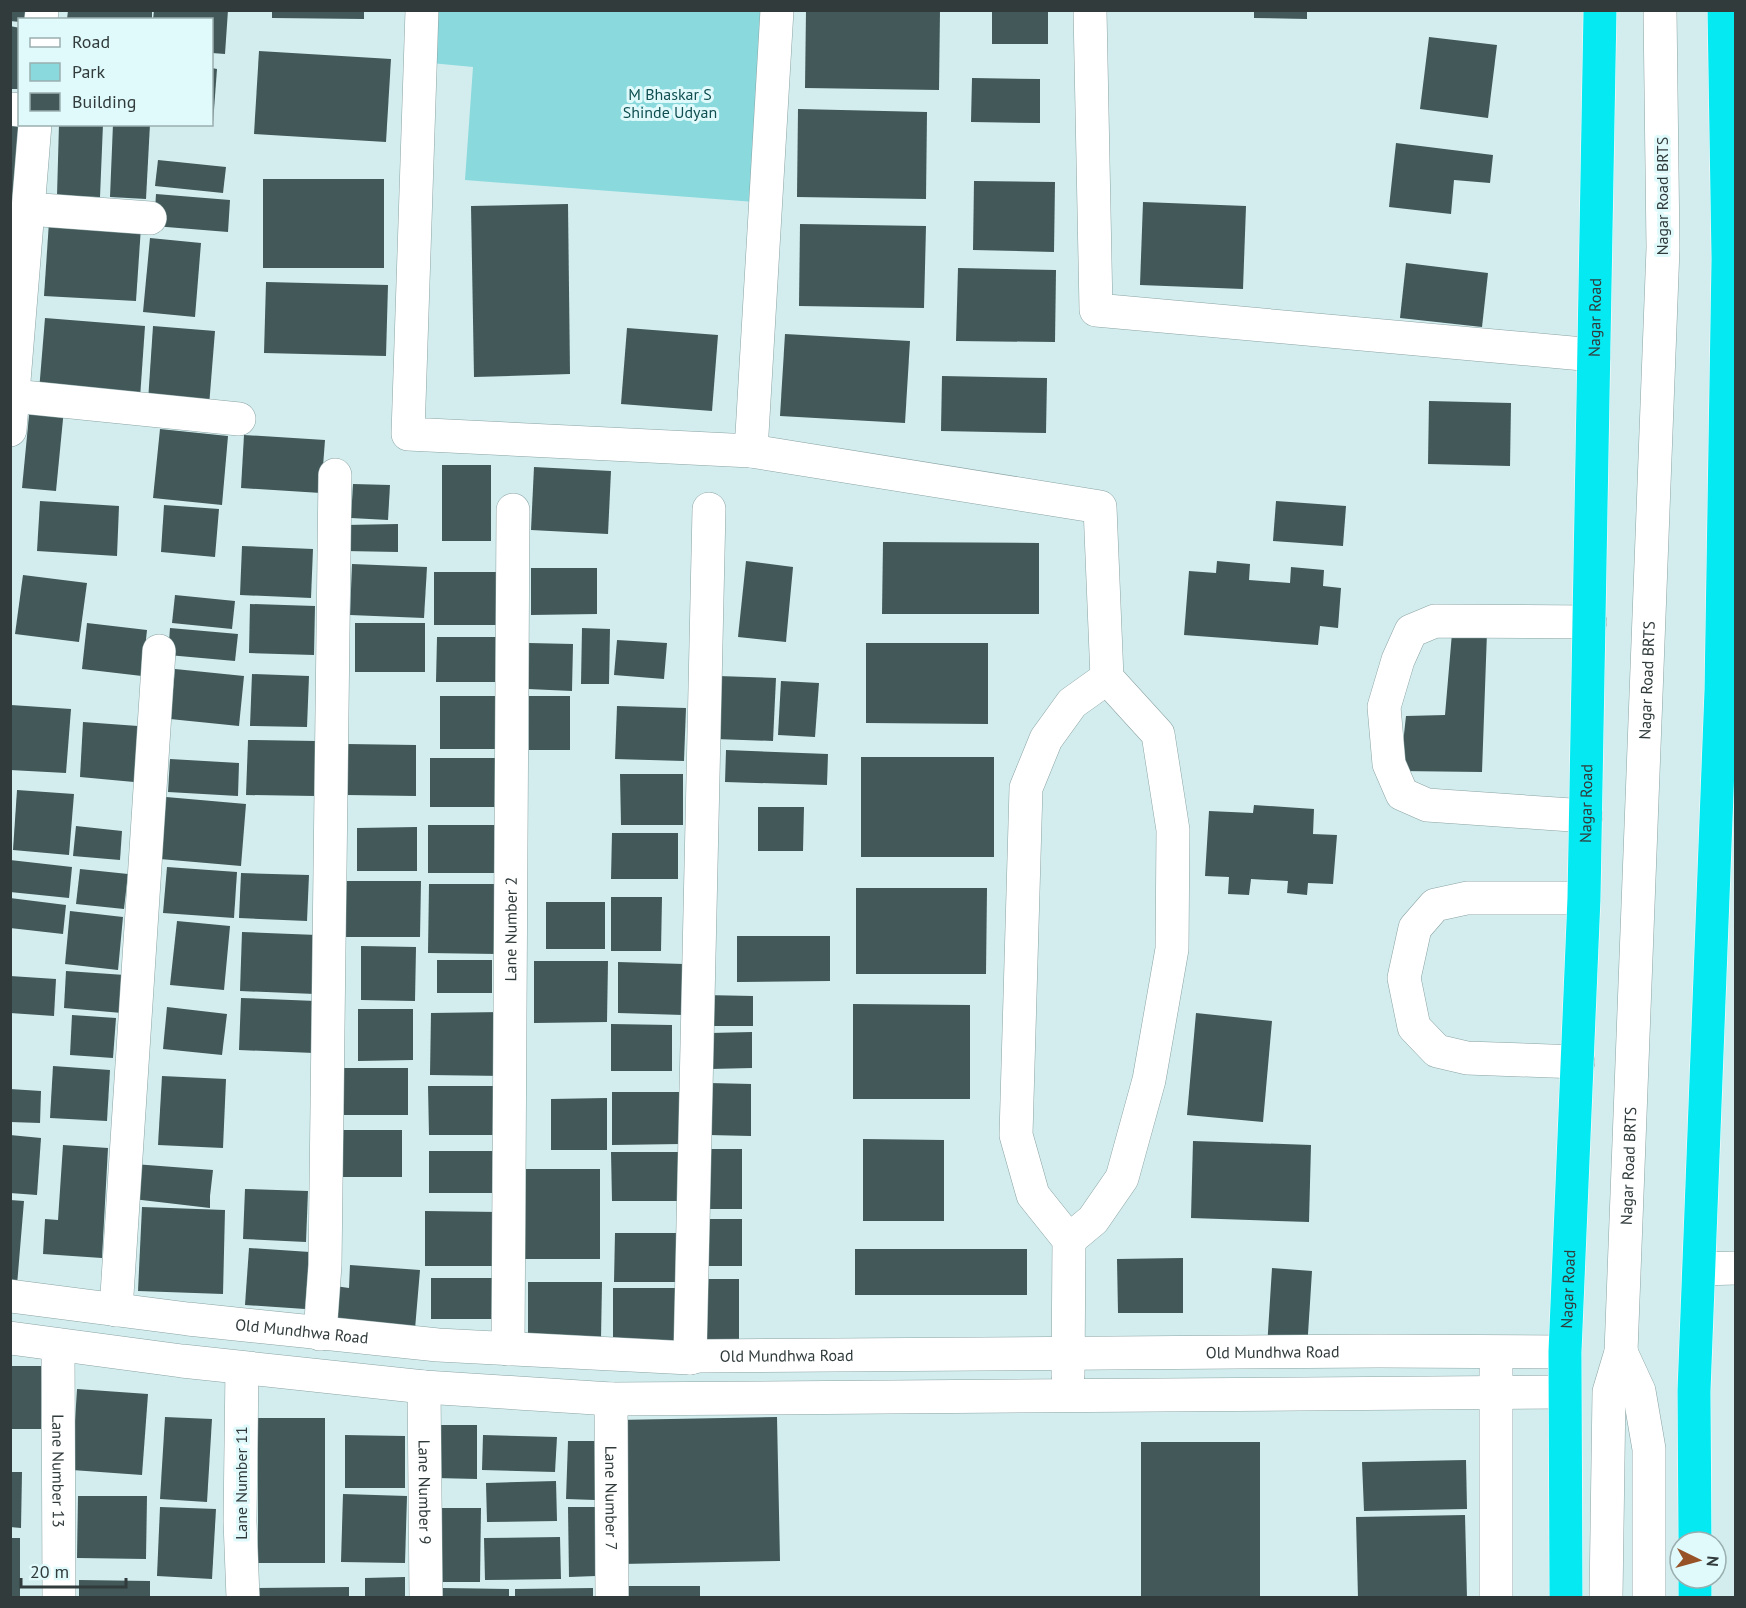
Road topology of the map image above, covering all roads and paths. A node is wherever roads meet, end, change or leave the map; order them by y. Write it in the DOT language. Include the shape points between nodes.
graph roads {
  1 [pos="422,10"];
  2 [pos="777,10"];
  3 [pos="1090,10"];
  4 [pos="1600,10"];
  5 [pos="1660,10"];
  6 [pos="1724,10"];
  7 [pos="34,126"];
  8 [pos="28,209"];
  9 [pos="150,218"];
  10 [pos="17,277"];
  11 [pos="1594,355"];
  12 [pos="14,396"];
  13 [pos="239,419"];
  14 [pos="10,430"];
  15 [pos="751,451"];
  16 [pos="335,475"];
  17 [pos="709,509"];
  18 [pos="513,510"];
  19 [pos="1590,622"];
  20 [pos="159,651"];
  21 [pos="1107,678"];
  22 [pos="1586,816"];
  23 [pos="1584,898"];
  24 [pos="1578,1062"];
  25 [pos="1069,1240"];
  26 [pos="1736,1268"];
  27 [pos="1700,1269"];
  28 [pos="10,1296"];
  29 [pos="116,1310"];
  30 [pos="320,1334"];
  31 [pos="10,1338"];
  32 [pos="58,1345"];
  33 [pos="508,1349"];
  34 [pos="1496,1351"];
  35 [pos="1565,1352"];
  36 [pos="1622,1352"];
  37 [pos="1068,1355"];
  38 [pos="690,1358"];
  39 [pos="242,1368"];
  40 [pos="424,1387"];
  41 [pos="1496,1392"];
  42 [pos="1565,1392"];
  43 [pos="1068,1397"];
  44 [pos="611,1399"];
  45 [pos="1695,1530"];
  46 [pos="59,1598"];
  47 [pos="243,1598"];
  48 [pos="426,1598"];
  49 [pos="612,1598"];
  50 [pos="1496,1598"];
  51 [pos="1566,1598"];
  52 [pos="1606,1598"];
  53 [pos="1649,1598"];
  1 -- 15 [label="street" via="408,434"];
  2 -- 15 [label="street"];
  3 -- 11 [label="street" via="1096,310"];
  4 -- 11 [label="highway, Nagar Road"];
  5 -- 36 [label="street, Nagar Road BRTS" via="1663,248"];
  6 -- 27 [label="highway" via="1728,259 1721,690"];
  7 -- 8 [label="street"];
  8 -- 9 [label="street"];
  8 -- 10 [label="street"];
  10 -- 12 [label="street"];
  11 -- 19 [label="highway, Nagar Road"];
  12 -- 13 [label="street"];
  12 -- 14 [label="street"];
  15 -- 21 [label="street" via="1100,507"];
  16 -- 30 [label="street" via="325,1265"];
  17 -- 38 [label="street"];
  18 -- 33 [label="street, Lane Number 2"];
  19 -- 22 [label="highway, Nagar Road"];
  19 -- 22 [label="street" via="1435,621 1411,631 1384,707 1389,764 1402,794 1426,805"];
  20 -- 29 [label="street"];
  21 -- 25 [label="street" via="1072,703 1046,739 1026,788 1016,1135 1033,1195"];
  21 -- 25 [label="street" via="1158,734 1173,830 1172,949 1149,1080 1122,1178 1093,1220"];
  22 -- 23 [label="highway, Nagar Road"];
  23 -- 24 [label="highway, Nagar Road"];
  23 -- 24 [label="street" via="1467,898 1435,905 1415,928 1404,978 1414,1027 1437,1051 1467,1058"];
  24 -- 35 [label="highway, Nagar Road"];
  25 -- 37 [label="street"];
  26 -- 27 [label="street"];
  27 -- 45 [label="highway" via="1694,1391"];
  28 -- 29 [label="street, Old Mundhwa Road"];
  29 -- 30 [label="street, Old Mundhwa Road"];
  30 -- 33 [label="street, Old Mundhwa Road"];
  31 -- 32 [label="street"];
  32 -- 39 [label="street"];
  32 -- 46 [label="street, Lane Number 13"];
  33 -- 38 [label="street, Old Mundhwa Road"];
  34 -- 35 [label="street, Old Mundhwa Road"];
  34 -- 37 [label="street, Old Mundhwa Road"];
  34 -- 41 [label="street"];
  35 -- 42 [label="highway, Nagar Road"];
  36 -- 52 [label="street, Nagar Road BRTS" via="1609,1392"];
  36 -- 53 [label="street, Nagar Road BRTS" via="1639,1392 1649,1449"];
  37 -- 38 [label="street, Old Mundhwa Road"];
  37 -- 43 [label="street"];
  39 -- 40 [label="street"];
  39 -- 47 [label="street, Lane Number 11"];
  40 -- 44 [label="street"];
  40 -- 48 [label="street, Lane Number 9"];
  41 -- 42 [label="street"];
  41 -- 43 [label="street"];
  41 -- 50 [label="street"];
  42 -- 51 [label="highway, Nagar Road"];
  43 -- 44 [label="street"];
  44 -- 49 [label="street, Lane Number 7"];
}
